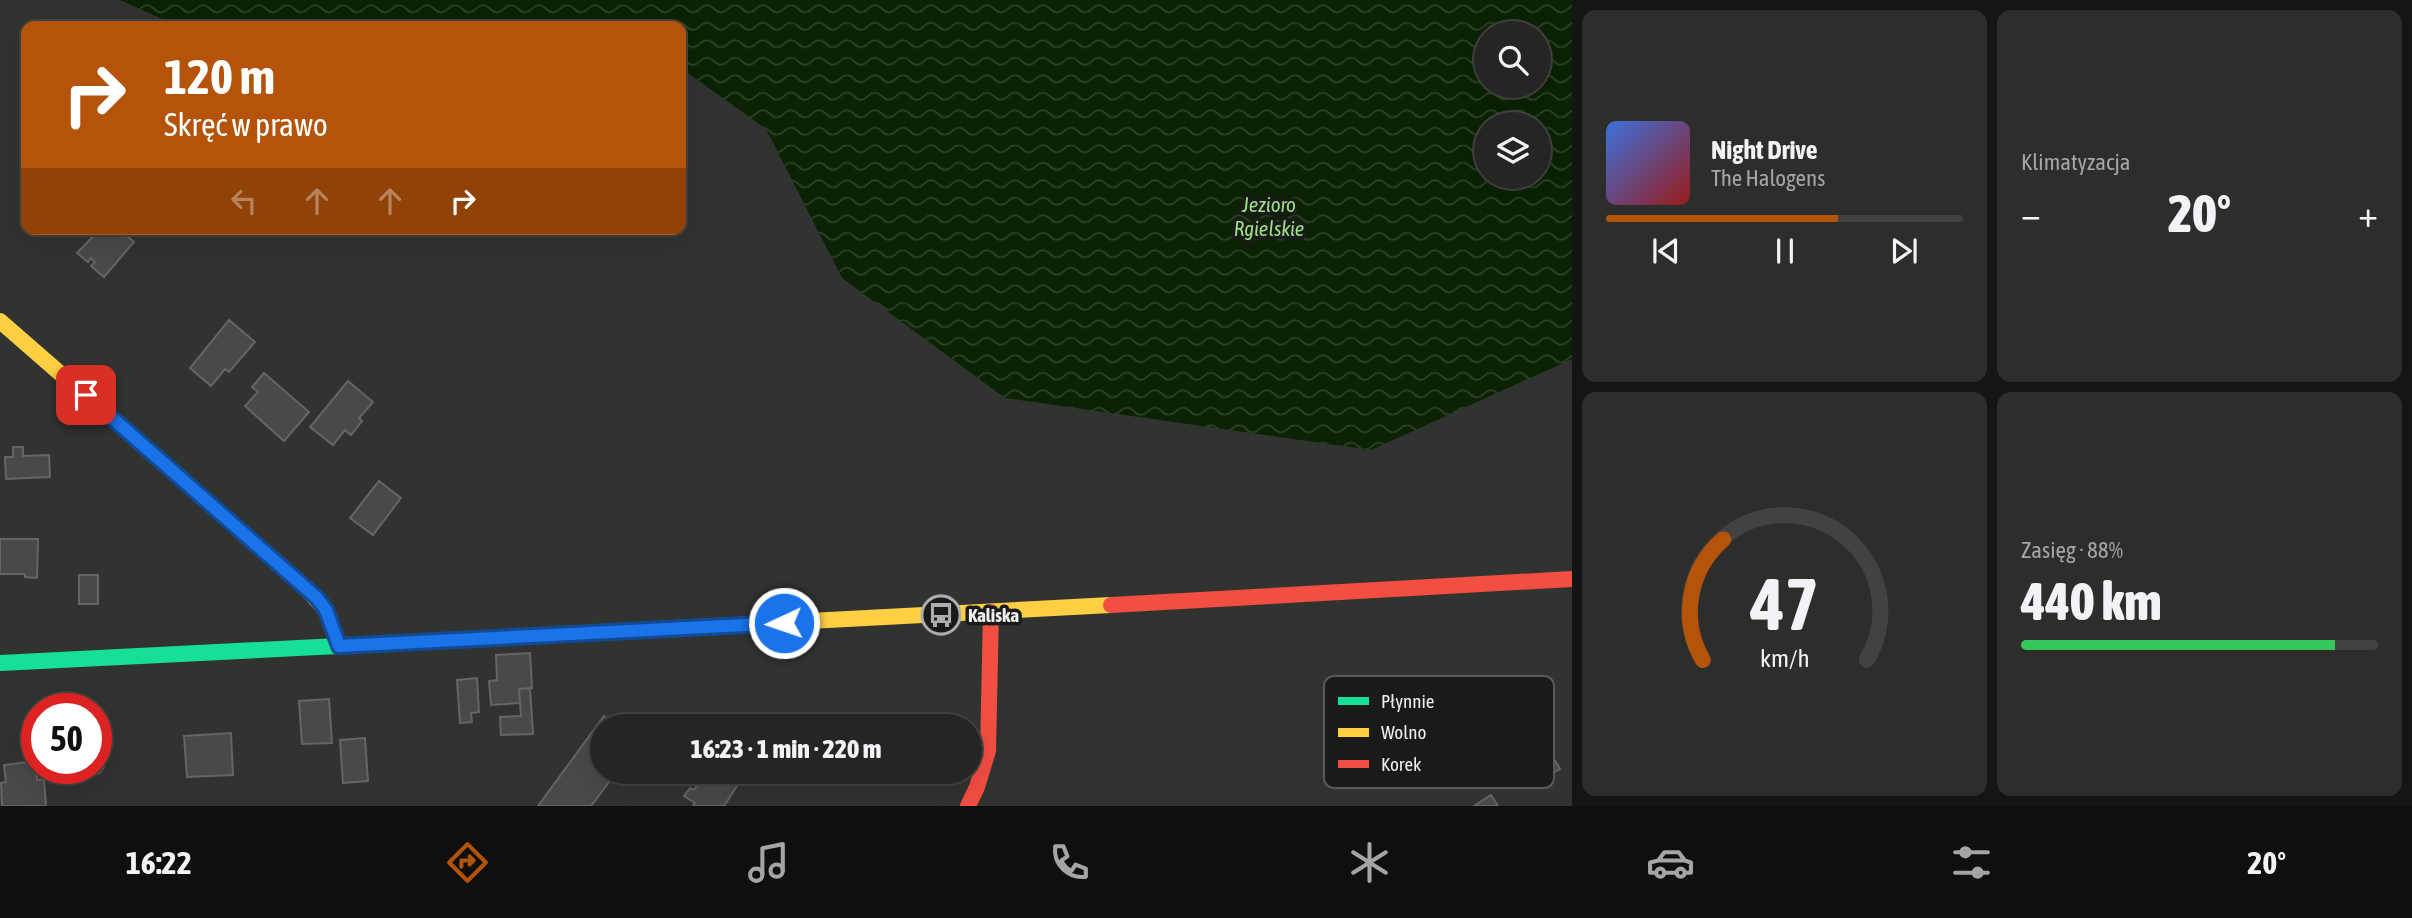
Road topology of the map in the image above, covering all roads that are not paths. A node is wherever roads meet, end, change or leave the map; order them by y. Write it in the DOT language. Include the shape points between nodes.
graph roads {
  1 [pos="0,321"];
  2 [pos="1572,579"];
  3 [pos="991,611"];
  4 [pos="339,646"];
  5 [pos="0,663"];
  6 [pos="968,806"];
  1 -- 4 [label="main road" via="303,584 326,610"];
  2 -- 3 [label="main road"];
  3 -- 4 [label="main road"];
  3 -- 6 [label="main road" via="988,751"];
  4 -- 5 [label="main road"];
}
